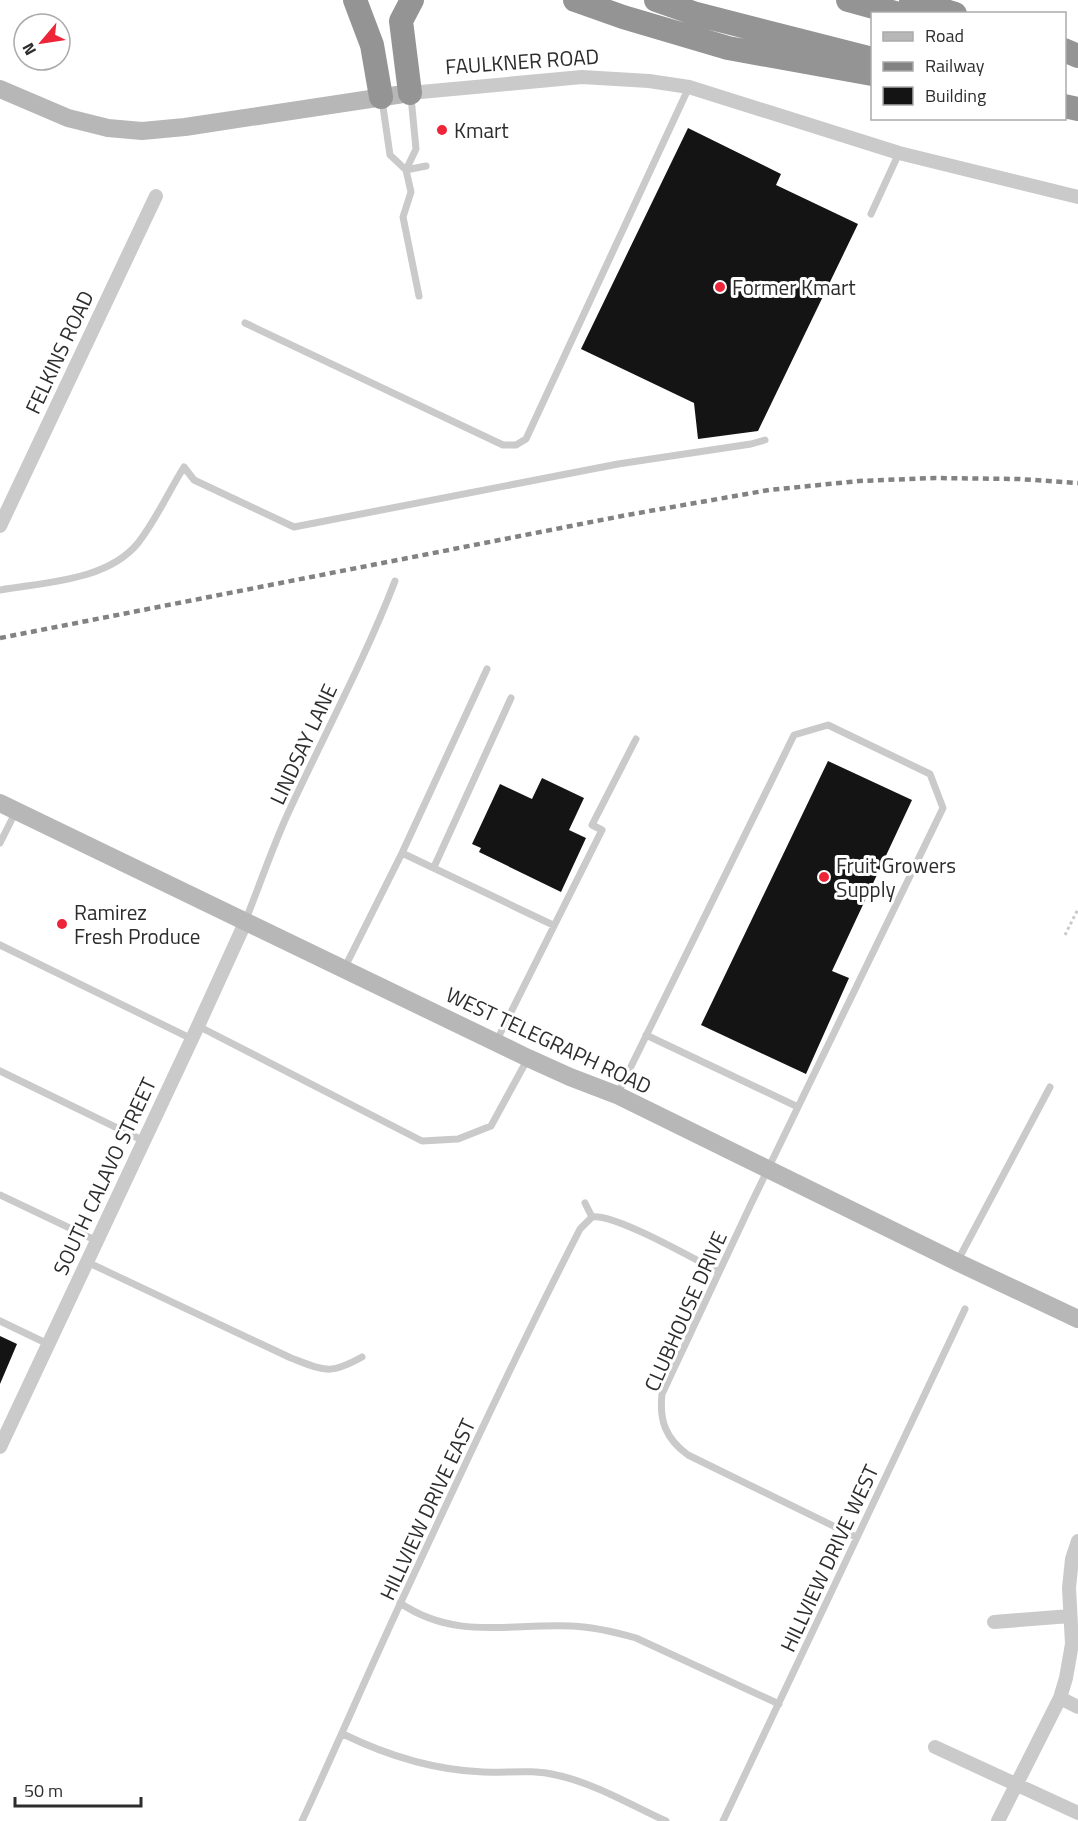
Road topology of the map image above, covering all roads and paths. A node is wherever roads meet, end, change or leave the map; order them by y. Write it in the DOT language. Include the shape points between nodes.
graph roads {
  1 [pos="355,0"];
  2 [pos="412,0"];
  3 [pos="575,0"];
  4 [pos="656,0"];
  5 [pos="848,0"];
  6 [pos="911,0"];
  7 [pos="892,12"];
  8 [pos="949,12"];
  9 [pos="871,58"];
  10 [pos="871,74"];
  11 [pos="689,87"];
  12 [pos="0,89"];
  13 [pos="410,93"];
  14 [pos="381,97"];
  15 [pos="899,153"];
  16 [pos="426,166"];
  17 [pos="406,170"];
  18 [pos="156,196"];
  19 [pos="1078,197"];
  20 [pos="871,214"];
  21 [pos="419,296"];
  22 [pos="245,323"];
  23 [pos="765,440"];
  24 [pos="0,526"];
  25 [pos="395,581"];
  26 [pos="0,590"];
  27 [pos="487,669"];
  28 [pos="511,698"];
  29 [pos="636,739"];
  30 [pos="8,807"];
  31 [pos="0,843"];
  32 [pos="402,853"];
  33 [pos="434,867"];
  34 [pos="1078,909"];
  35 [pos="245,923"];
  36 [pos="553,925"];
  37 [pos="1065,935"];
  38 [pos="0,945"];
  39 [pos="344,970"];
  40 [pos="195,1032"];
  41 [pos="646,1035"];
  42 [pos="496,1042"];
  43 [pos="528,1058"];
  44 [pos="0,1071"];
  45 [pos="1050,1087"];
  46 [pos="617,1095"];
  47 [pos="798,1107"];
  48 [pos="144,1141"];
  49 [pos="768,1169"];
  50 [pos="0,1195"];
  51 [pos="585,1203"];
  52 [pos="592,1217"];
  53 [pos="97,1241"];
  54 [pos="87,1262"];
  55 [pos="957,1262"];
  56 [pos="719,1272"];
  57 [pos="965,1309"];
  58 [pos="1078,1319"];
  59 [pos="0,1321"];
  60 [pos="48,1344"];
  61 [pos="362,1357"];
  62 [pos="0,1447"];
  63 [pos="856,1537"];
  64 [pos="1078,1541"];
  65 [pos="400,1603"];
  66 [pos="1070,1616"];
  67 [pos="994,1622"];
  68 [pos="1060,1698"];
  69 [pos="779,1704"];
  70 [pos="1078,1707"];
  71 [pos="343,1734"];
  72 [pos="934,1747"];
  73 [pos="1015,1785"];
  74 [pos="1078,1814"];
  75 [pos="302,1821"];
  76 [pos="666,1821"];
  77 [pos="723,1821"];
  78 [pos="998,1821"];
  1 -- 14 [label="highway" via="372,45"];
  2 -- 13 [label="highway" via="401,21"];
  3 -- 10 [label="highway" via="728,48"];
  4 -- 9 [label="highway" via="696,14"];
  5 -- 7 [label="highway"];
  6 -- 8 [label="highway"];
  11 -- 13 [label="street, FAULKNER ROAD" via="582,77"];
  11 -- 15 [label="street, FAULKNER ROAD"];
  11 -- 22 [label="lane" via="526,439 516,446 503,446"];
  12 -- 14 [label="main road, FAULKNER ROAD" via="68,118 142,131"];
  13 -- 14 [label="main road, FAULKNER ROAD"];
  13 -- 17 [label="lane" via="416,149"];
  14 -- 17 [label="lane" via="390,155"];
  15 -- 19 [label="street, FAULKNER ROAD"];
  15 -- 20 [label="lane"];
  16 -- 17 [label="lane"];
  17 -- 21 [label="lane" via="411,192 403,217"];
  18 -- 24 [label="street, FELKINS ROAD"];
  23 -- 26 [label="lane" via="618,464 294,527 194,480 184,467 138,543 122,557 83,575"];
  25 -- 35 [label="lane, LINDSAY LANE" via="289,812"];
  27 -- 32 [label="lane"];
  28 -- 33 [label="lane"];
  29 -- 36 [label="lane" via="592,825 602,830"];
  30 -- 31 [label="lane"];
  30 -- 35 [label="main road, WEST TELEGRAPH ROAD"];
  32 -- 33 [label="lane"];
  32 -- 39 [label="lane"];
  33 -- 36 [label="lane"];
  34 -- 37 [label="path"];
  35 -- 39 [label="main road, WEST TELEGRAPH ROAD"];
  35 -- 40 [label="street, SOUTH CALAVO STREET"];
  36 -- 42 [label="lane"];
  38 -- 40 [label="lane"];
  39 -- 42 [label="main road, WEST TELEGRAPH ROAD"];
  40 -- 43 [label="lane" via="422,1141 458,1139 491,1126"];
  40 -- 48 [label="street, SOUTH CALAVO STREET"];
  41 -- 46 [label="lane, CLUBHOUSE DRIVE"];
  41 -- 47 [label="lane"];
  41 -- 47 [label="lane, CLUBHOUSE DRIVE" via="794,735 828,725 839,730 930,774 943,808"];
  42 -- 43 [label="main road, WEST TELEGRAPH ROAD"];
  43 -- 46 [label="main road, WEST TELEGRAPH ROAD"];
  44 -- 48 [label="lane"];
  45 -- 55 [label="lane"];
  46 -- 49 [label="main road, WEST TELEGRAPH ROAD"];
  47 -- 49 [label="lane, CLUBHOUSE DRIVE"];
  48 -- 53 [label="street, SOUTH CALAVO STREET"];
  49 -- 55 [label="main road, WEST TELEGRAPH ROAD"];
  49 -- 56 [label="lane, CLUBHOUSE DRIVE"];
  50 -- 53 [label="lane"];
  51 -- 52 [label="lane"];
  52 -- 56 [label="lane" via="607,1218"];
  52 -- 65 [label="lane, HILLVIEW DRIVE EAST" via="571,1247"];
  53 -- 54 [label="street, SOUTH CALAVO STREET"];
  54 -- 60 [label="street, SOUTH CALAVO STREET"];
  54 -- 61 [label="lane" via="314,1367 339,1369"];
  55 -- 58 [label="main road, WEST TELEGRAPH ROAD"];
  56 -- 63 [label="lane, CLUBHOUSE DRIVE" via="662,1394 660,1410 665,1430 688,1455"];
  57 -- 63 [label="lane, HILLVIEW DRIVE WEST"];
  59 -- 60 [label="lane"];
  60 -- 62 [label="street, SOUTH CALAVO STREET"];
  63 -- 69 [label="lane, HILLVIEW DRIVE WEST"];
  64 -- 66 [label="street" via="1071,1569"];
  65 -- 69 [label="lane" via="421,1615 458,1627 572,1626 619,1633"];
  65 -- 71 [label="lane, HILLVIEW DRIVE EAST"];
  66 -- 67 [label="street"];
  66 -- 68 [label="street" via="1072,1644"];
  68 -- 70 [label="street"];
  68 -- 73 [label="street"];
  69 -- 77 [label="lane, HILLVIEW DRIVE WEST"];
  71 -- 75 [label="lane, HILLVIEW DRIVE EAST"];
  71 -- 76 [label="lane" via="404,1760 462,1771 558,1775"];
  72 -- 73 [label="street"];
  73 -- 74 [label="street"];
  73 -- 78 [label="street"];
}
